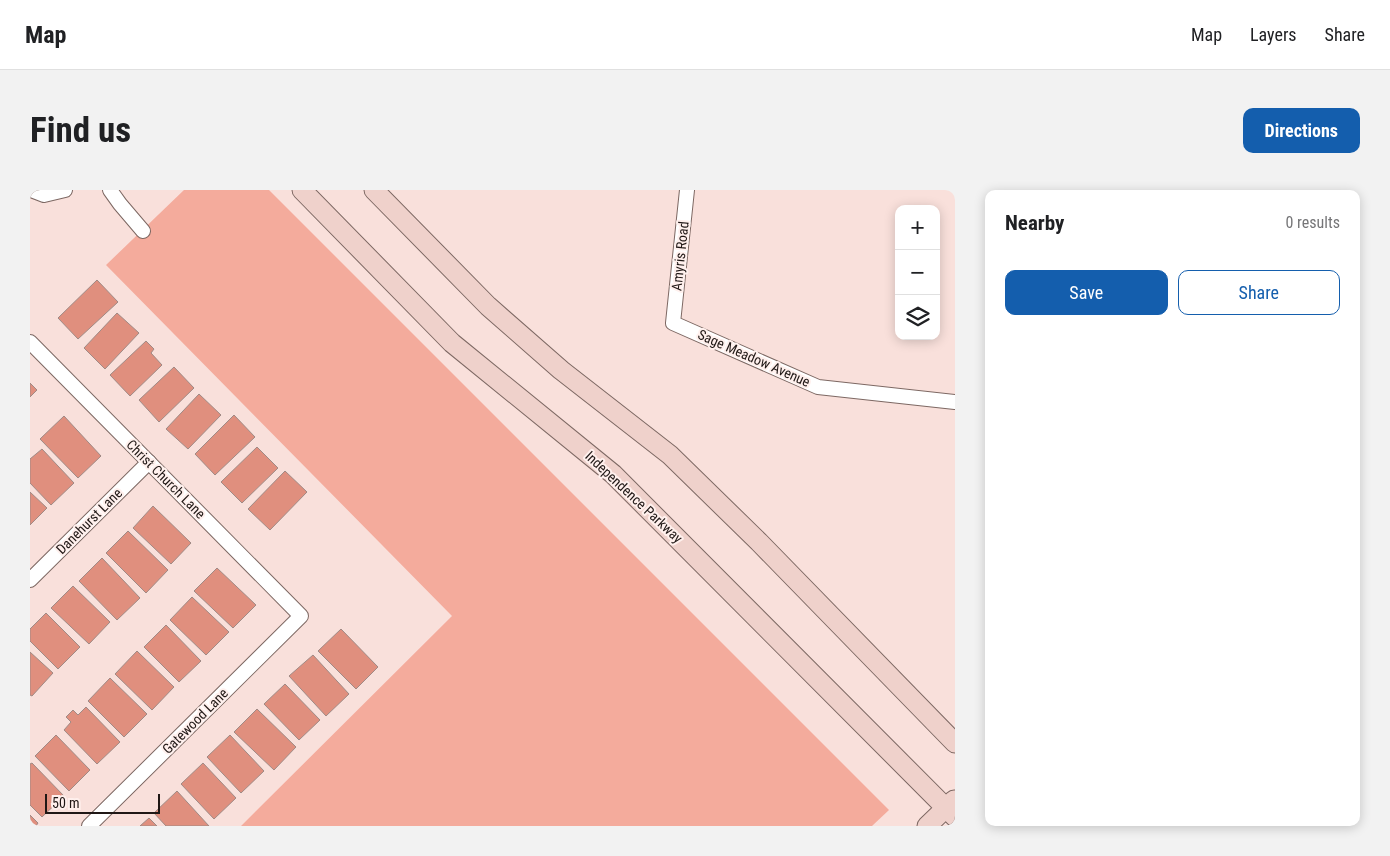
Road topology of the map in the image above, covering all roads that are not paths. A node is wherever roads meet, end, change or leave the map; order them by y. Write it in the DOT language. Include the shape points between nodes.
graph roads {
  1 [pos="31,190"];
  2 [pos="65,190"];
  3 [pos="110,190"];
  4 [pos="302,190"];
  5 [pos="374,190"];
  6 [pos="687,190"];
  7 [pos="143,231"];
  8 [pos="673,323"];
  9 [pos="30,342"];
  10 [pos="955,402"];
  11 [pos="149,462"];
  12 [pos="30,580"];
  13 [pos="301,616"];
  14 [pos="955,743"];
  15 [pos="952,808"];
  16 [pos="89,826"];
  17 [pos="927,826"];
  1 -- 2 [label="street" via="44,195"];
  3 -- 7 [label="street"];
  4 -- 15 [label="main road, Independence Parkway" via="452,343 613,474"];
  5 -- 14 [label="main road" via="488,306 561,370 670,456 759,542"];
  6 -- 8 [label="street, Amyris Road"];
  8 -- 10 [label="street, Sage Meadow Avenue" via="818,387"];
  9 -- 11 [label="street, Christ Church Lane"];
  11 -- 12 [label="street, Danehurst Lane"];
  11 -- 13 [label="street, Christ Church Lane"];
  13 -- 16 [label="street, Gatewood Lane"];
  15 -- 17 [label="main road"];
}
